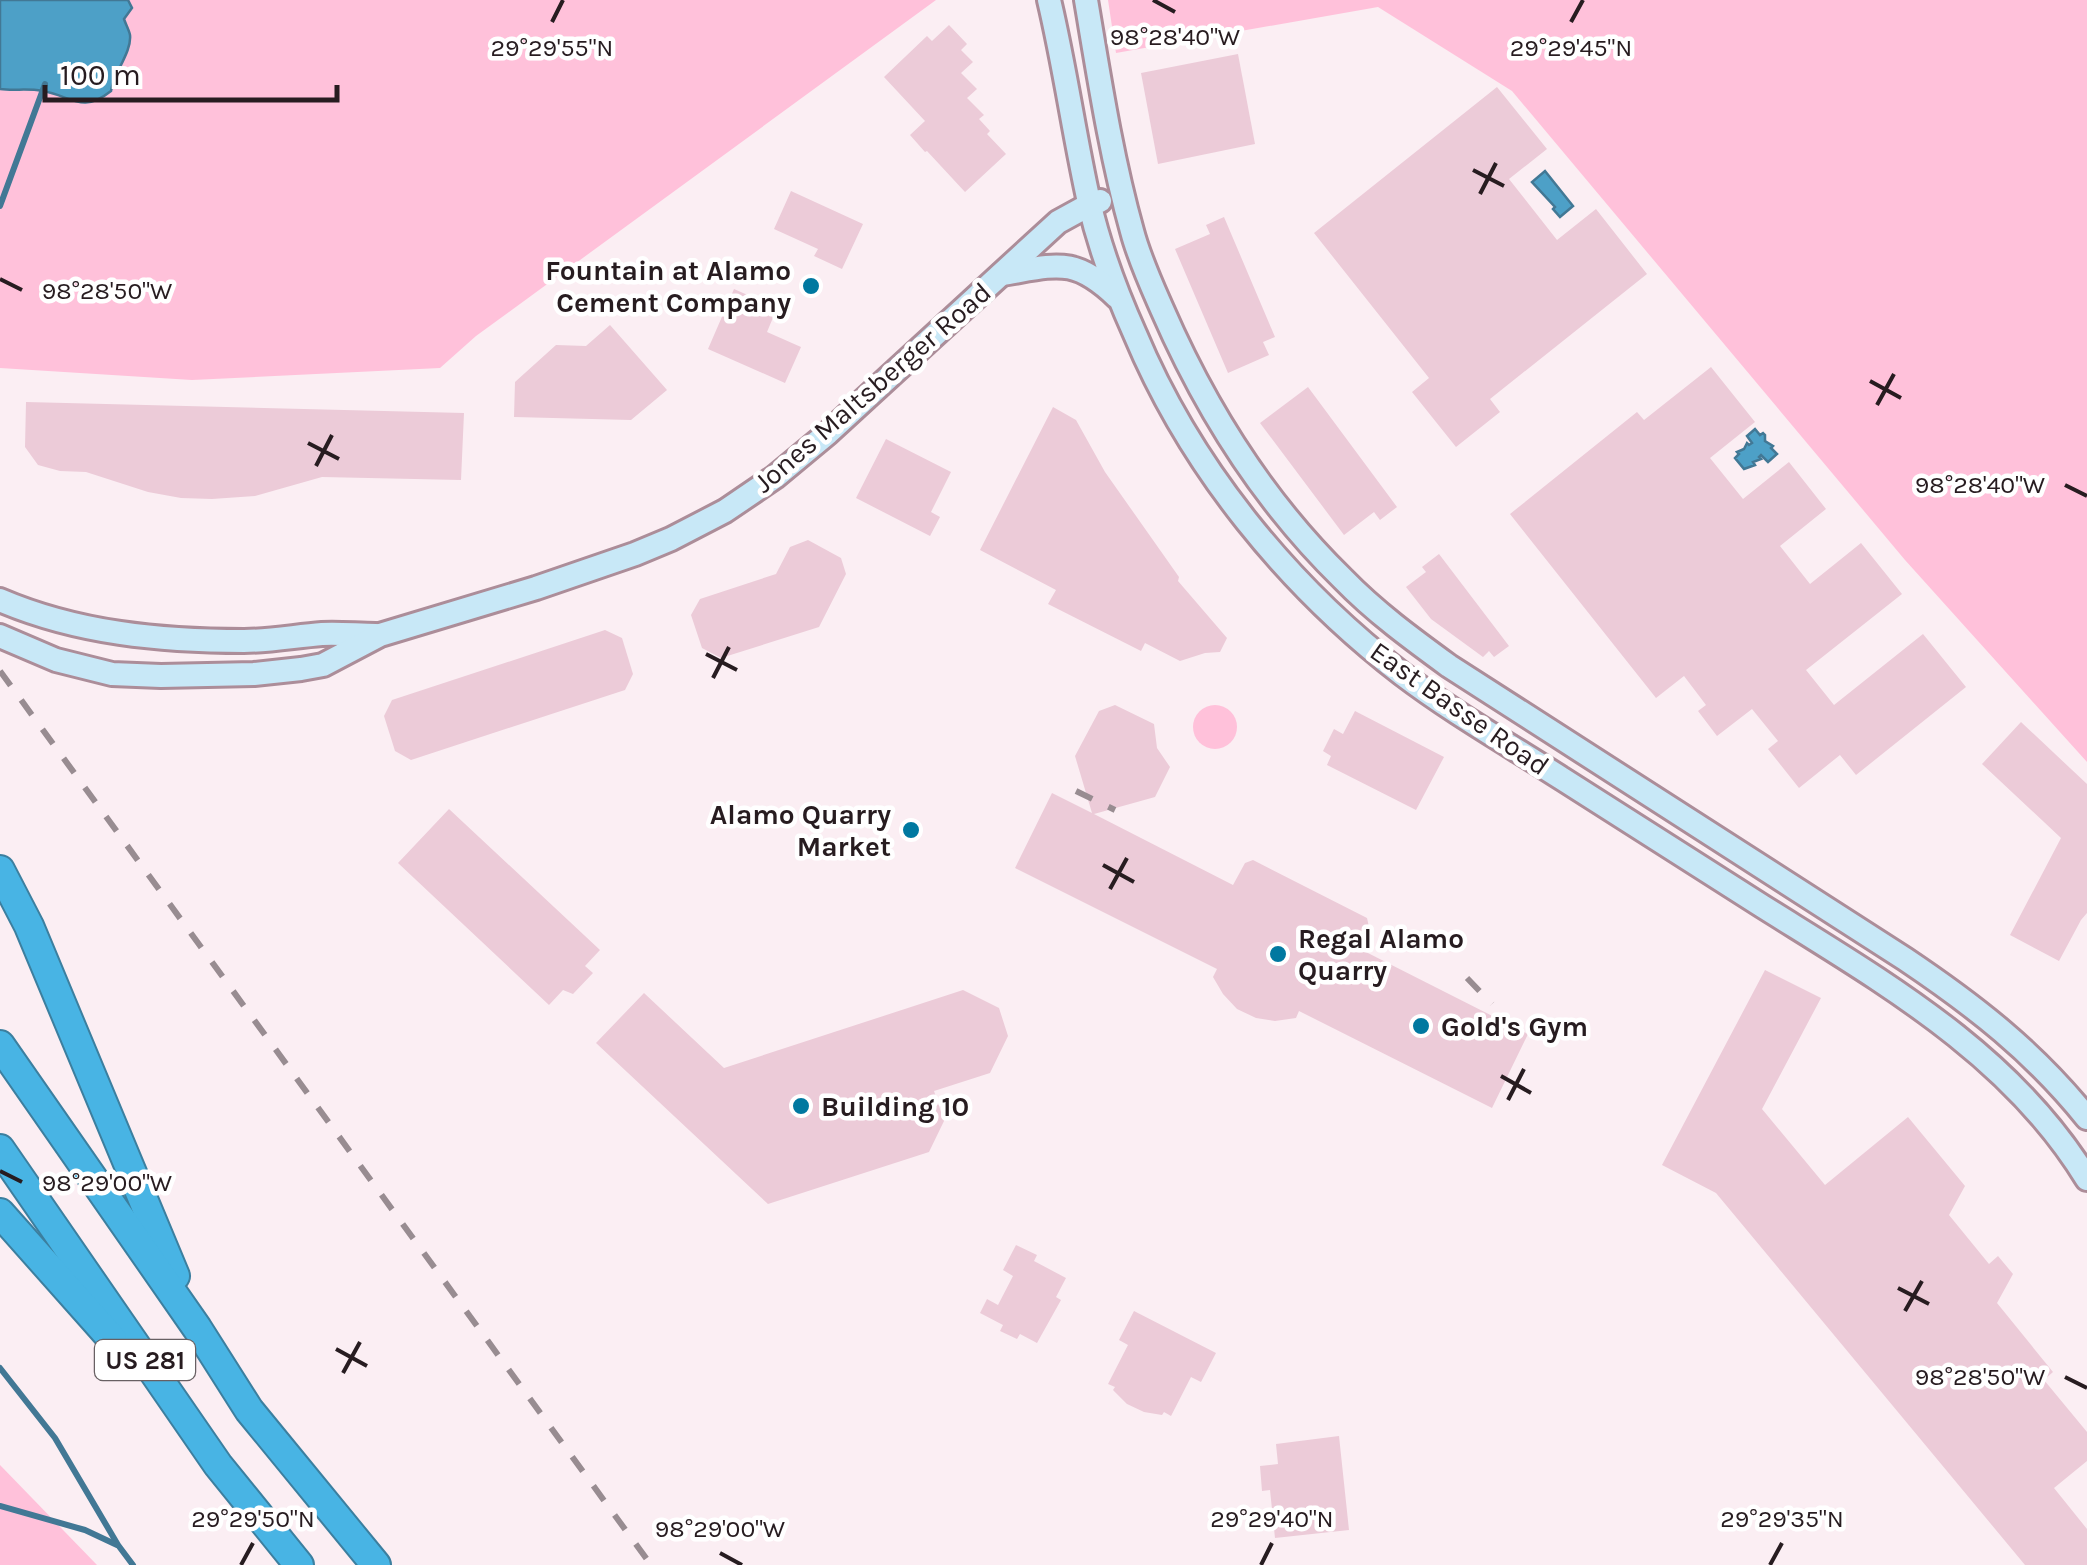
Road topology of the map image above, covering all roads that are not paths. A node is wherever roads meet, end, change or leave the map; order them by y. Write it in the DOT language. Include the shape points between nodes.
graph roads {
  1 [pos="1049,0"];
  2 [pos="1086,0"];
  3 [pos="1123,195"];
  4 [pos="1089,204"];
  5 [pos="1002,274"];
  6 [pos="1122,302"];
  7 [pos="0,600"];
  8 [pos="380,635"];
  9 [pos="0,636"];
  10 [pos="0,870"];
  11 [pos="1905,959"];
  12 [pos="1888,986"];
  13 [pos="0,1045"];
  14 [pos="2087,1118"];
  15 [pos="0,1149"];
  16 [pos="2087,1179"];
  17 [pos="0,1213"];
  18 [pos="197,1328"];
  19 [pos="203,1444"];
  20 [pos="299,1565"];
  21 [pos="376,1565"];
  1 -- 4 [label="main road, East Basse Road"];
  2 -- 3 [label="main road, East Basse Road"];
  3 -- 4 [label="main road, Jones Maltsberger Road"];
  3 -- 11 [label="main road, East Basse Road" via="1185,362 1230,439 1343,580 1449,666"];
  4 -- 5 [label="main road, Jones Maltsberger Road" via="1058,222"];
  4 -- 6 [label="main road, East Basse Road"];
  5 -- 6 [label="main road" via="1068,266 1097,278"];
  5 -- 8 [label="main road, Jones Maltsberger Road" via="828,433 725,511 619,559"];
  6 -- 12 [label="main road, East Basse Road" via="1174,417 1202,460 1266,544 1350,630 1457,711"];
  7 -- 8 [label="main road, Jones Maltsberger Road" via="106,632 161,638"];
  8 -- 9 [label="main road, Jones Maltsberger Road" via="301,670 161,676 112,674"];
  10 -- 18 [label="highway"];
  11 -- 12 [label="main road"];
  11 -- 14 [label="main road, East Basse Road" via="2000,1027"];
  12 -- 16 [label="main road, East Basse Road" via="2009,1081"];
  13 -- 18 [label="highway, US 281"];
  15 -- 19 [label="highway, US 281"];
  17 -- 19 [label="highway"];
  18 -- 21 [label="highway, US 281" via="249,1410"];
  19 -- 20 [label="highway, US 281"];
}
